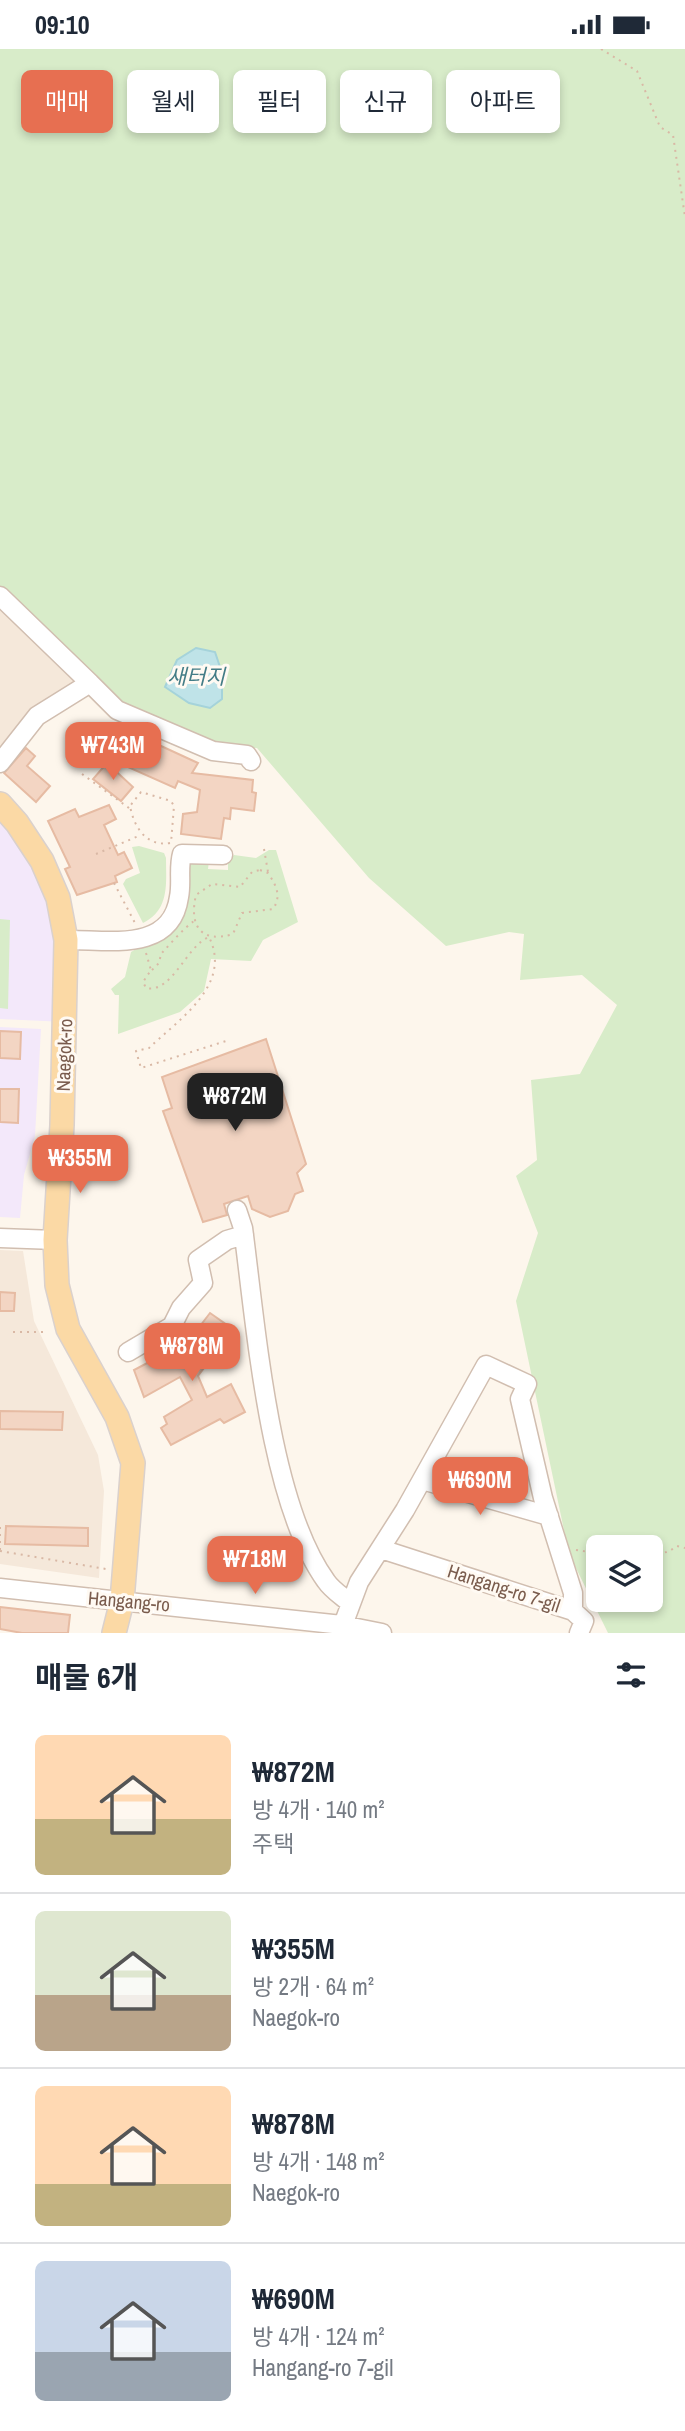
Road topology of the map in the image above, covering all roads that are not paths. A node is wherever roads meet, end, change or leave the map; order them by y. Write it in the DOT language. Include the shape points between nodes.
graph roads {
  1 [pos="0,596"];
  2 [pos="89,683"];
  3 [pos="251,761"];
  4 [pos="0,763"];
  5 [pos="0,804"];
  6 [pos="223,855"];
  7 [pos="66,940"];
  8 [pos="237,1210"];
  9 [pos="244,1235"];
  10 [pos="0,1238"];
  11 [pos="55,1240"];
  12 [pos="128,1352"];
  13 [pos="422,1480"];
  14 [pos="549,1516"];
  15 [pos="381,1549"];
  16 [pos="0,1588"];
  17 [pos="122,1601"];
  18 [pos="349,1603"];
  19 [pos="573,1611"];
  20 [pos="341,1629"];
  21 [pos="114,1633"];
  22 [pos="127,1633"];
  23 [pos="382,1633"];
  24 [pos="579,1633"];
  1 -- 2 [label="street"];
  2 -- 3 [label="street" via="117,710 212,751 247,755"];
  2 -- 4 [label="street" via="37,716"];
  5 -- 7 [label="main road, Naegok-ro" via="42,861 58,898"];
  6 -- 7 [label="street" via="176,848 179,897 163,928 135,941"];
  7 -- 11 [label="main road, Naegok-ro"];
  8 -- 9 [label="street"];
  9 -- 12 [label="street" via="227,1240 198,1260 203,1283 181,1307 172,1326"];
  9 -- 18 [label="street" via="286,1489 308,1552 327,1584"];
  10 -- 11 [label="street"];
  11 -- 17 [label="main road, Naegok-ro" via="57,1285 68,1329 117,1417 133,1463"];
  13 -- 14 [label="street"];
  13 -- 14 [label="street, Hangang-ro 7-gil" via="486,1365 527,1384 520,1399"];
  13 -- 15 [label="street, Hangang-ro 7-gil"];
  14 -- 19 [label="street, Hangang-ro 7-gil" via="573,1593"];
  15 -- 18 [label="street, Hangang-ro 7-gil"];
  15 -- 19 [label="street, Hangang-ro 7-gil"];
  16 -- 17 [label="street, Hangang-ro"];
  17 -- 20 [label="street, Hangang-ro"];
  17 -- 21 [label="main road"];
  17 -- 22 [label="main road"];
  18 -- 20 [label="street, Hangang-ro 7-gil"];
  19 -- 24 [label="street" via="584,1621"];
  20 -- 23 [label="street, Hangang-ro"];
}
